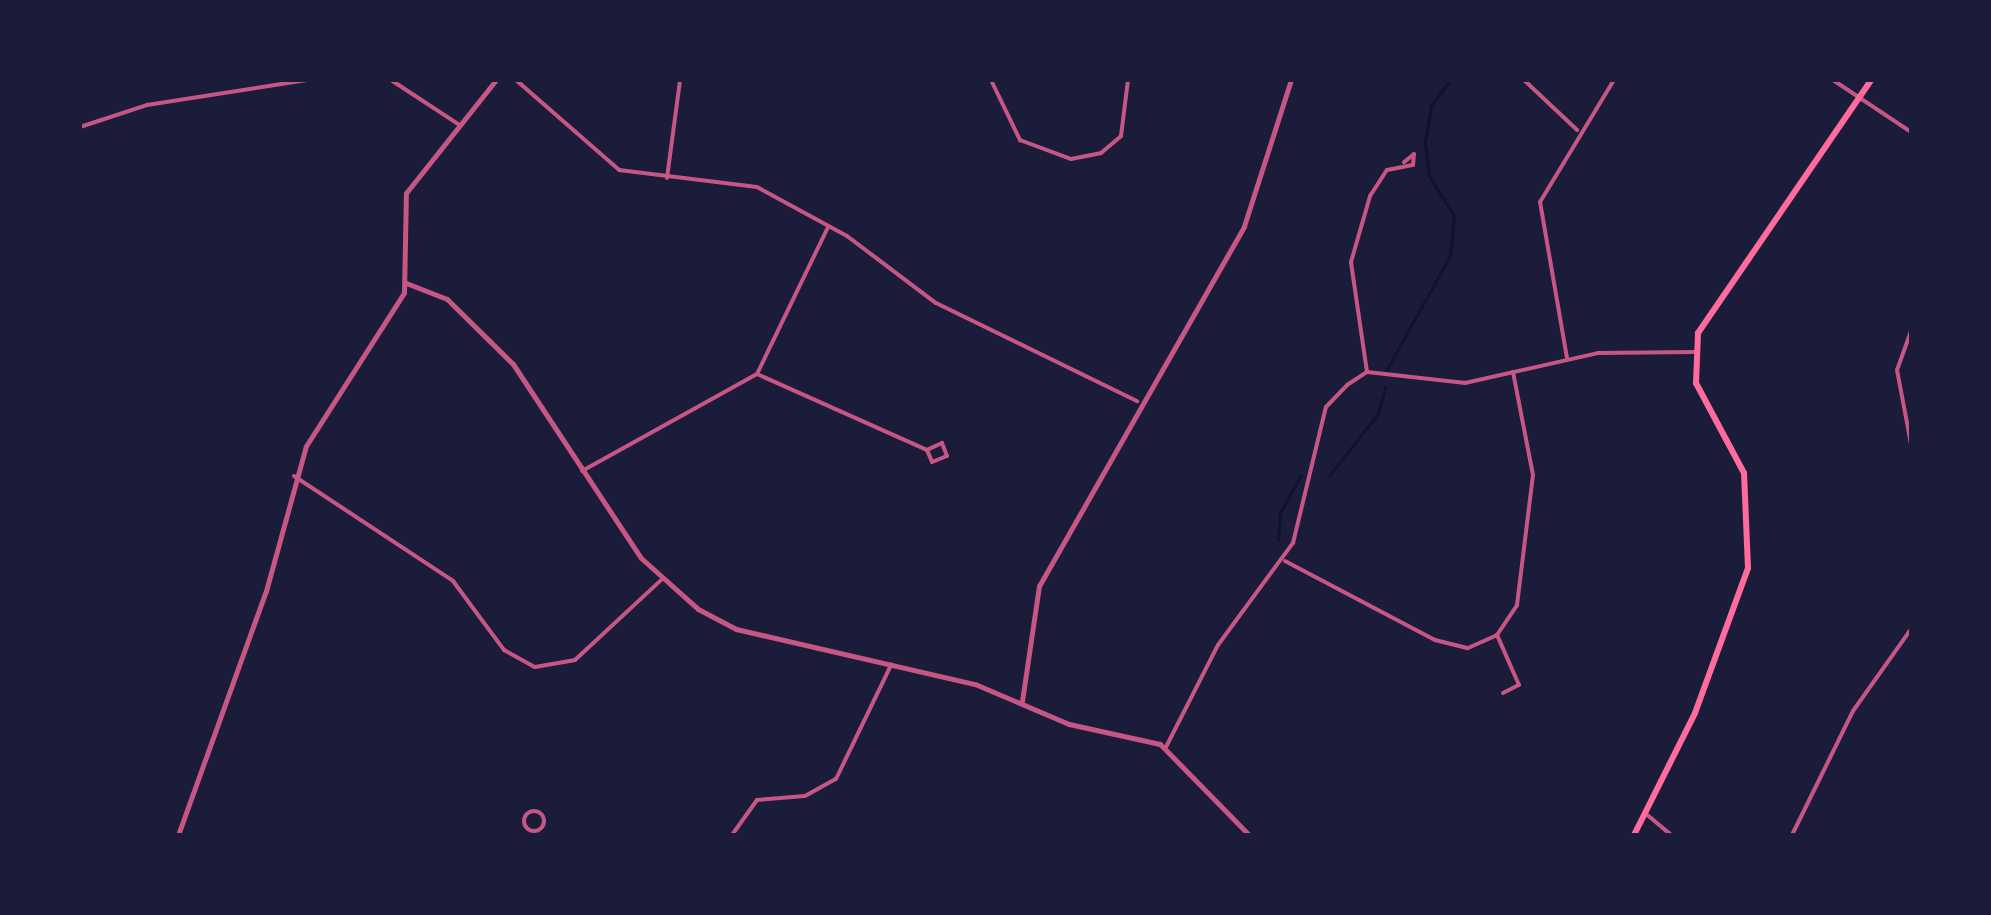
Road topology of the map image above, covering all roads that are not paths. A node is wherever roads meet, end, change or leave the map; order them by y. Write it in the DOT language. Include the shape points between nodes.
graph roads {
  1 [pos="307,80"];
  2 [pos="390,80"];
  3 [pos="496,80"];
  4 [pos="516,80"];
  5 [pos="680,80"];
  6 [pos="991,80"];
  7 [pos="1128,80"];
  8 [pos="1291,80"];
  9 [pos="1524,80"];
  10 [pos="1614,80"];
  11 [pos="1833,80"];
  12 [pos="1872,80"];
  13 [pos="1860,95"];
  14 [pos="458,124"];
  15 [pos="80,127"];
  16 [pos="1577,130"];
  17 [pos="1911,132"];
  18 [pos="1404,162"];
  19 [pos="667,178"];
  20 [pos="828,226"];
  21 [pos="406,283"];
  22 [pos="1911,332"];
  23 [pos="1694,352"];
  24 [pos="1568,358"];
  25 [pos="1367,372"];
  26 [pos="1513,372"];
  27 [pos="758,374"];
  28 [pos="1137,402"];
  29 [pos="1911,444"];
  30 [pos="927,450"];
  31 [pos="582,471"];
  32 [pos="294,476"];
  33 [pos="1283,560"];
  34 [pos="661,580"];
  35 [pos="1911,629"];
  36 [pos="1496,635"];
  37 [pos="891,665"];
  38 [pos="1503,693"];
  39 [pos="1022,701"];
  40 [pos="1166,747"];
  41 [pos="1645,813"];
  42 [pos="526,827"];
  43 [pos="178,835"];
  44 [pos="518,835"];
  45 [pos="732,835"];
  46 [pos="1249,835"];
  47 [pos="1634,835"];
  48 [pos="1671,835"];
  49 [pos="1792,835"];
  1 -- 15 [label="street" via="147,105"];
  2 -- 14 [label="street"];
  3 -- 14 [label="street"];
  4 -- 19 [label="street" via="595,157"];
  5 -- 19 [label="street"];
  6 -- 7 [label="street" via="1020,140 1071,159 1101,154 1120,136"];
  8 -- 28 [label="street" via="1244,226"];
  9 -- 16 [label="street"];
  10 -- 16 [label="street"];
  11 -- 13 [label="street"];
  12 -- 13 [label="main road"];
  13 -- 17 [label="street"];
  13 -- 23 [label="main road" via="1717,294"];
  14 -- 21 [label="street" via="402,206"];
  16 -- 24 [label="street" via="1540,202"];
  18 -- 25 [label="street" via="1380,178 1351,262"];
  19 -- 20 [label="street" via="740,181"];
  20 -- 27 [label="street"];
  20 -- 28 [label="street" via="936,303"];
  21 -- 31 [label="street" via="447,299 513,364"];
  21 -- 32 [label="street"];
  22 -- 29 [label="street" via="1898,370"];
  23 -- 24 [label="street"];
  23 -- 41 [label="main road" via="1699,391 1744,473 1748,568 1710,679"];
  24 -- 26 [label="street"];
  25 -- 26 [label="street" via="1465,383"];
  25 -- 33 [label="street" via="1326,407 1302,521"];
  26 -- 36 [label="street" via="1530,440 1531,515 1517,605"];
  27 -- 30 [label="street"];
  27 -- 31 [label="street"];
  28 -- 39 [label="street" via="1036,594"];
  30 -- 30 [label="street" via="932,462 948,456 942,443"];
  31 -- 34 [label="street"];
  32 -- 34 [label="street" via="453,582 504,650 535,667 575,660"];
  32 -- 43 [label="street" via="266,591"];
  33 -- 36 [label="street" via="1435,640 1468,648"];
  33 -- 40 [label="street" via="1218,645"];
  34 -- 37 [label="street" via="736,629"];
  35 -- 49 [label="street" via="1853,711"];
  36 -- 38 [label="street" via="1519,679"];
  37 -- 39 [label="street"];
  37 -- 45 [label="street" via="836,780 805,796 757,800"];
  39 -- 40 [label="street" via="1069,724"];
  40 -- 46 [label="street"];
  41 -- 47 [label="main road"];
  41 -- 48 [label="street"];
  42 -- 42 [label="street" via="541,828 542,814 528,812"];
  42 -- 44 [label="street"];
}
